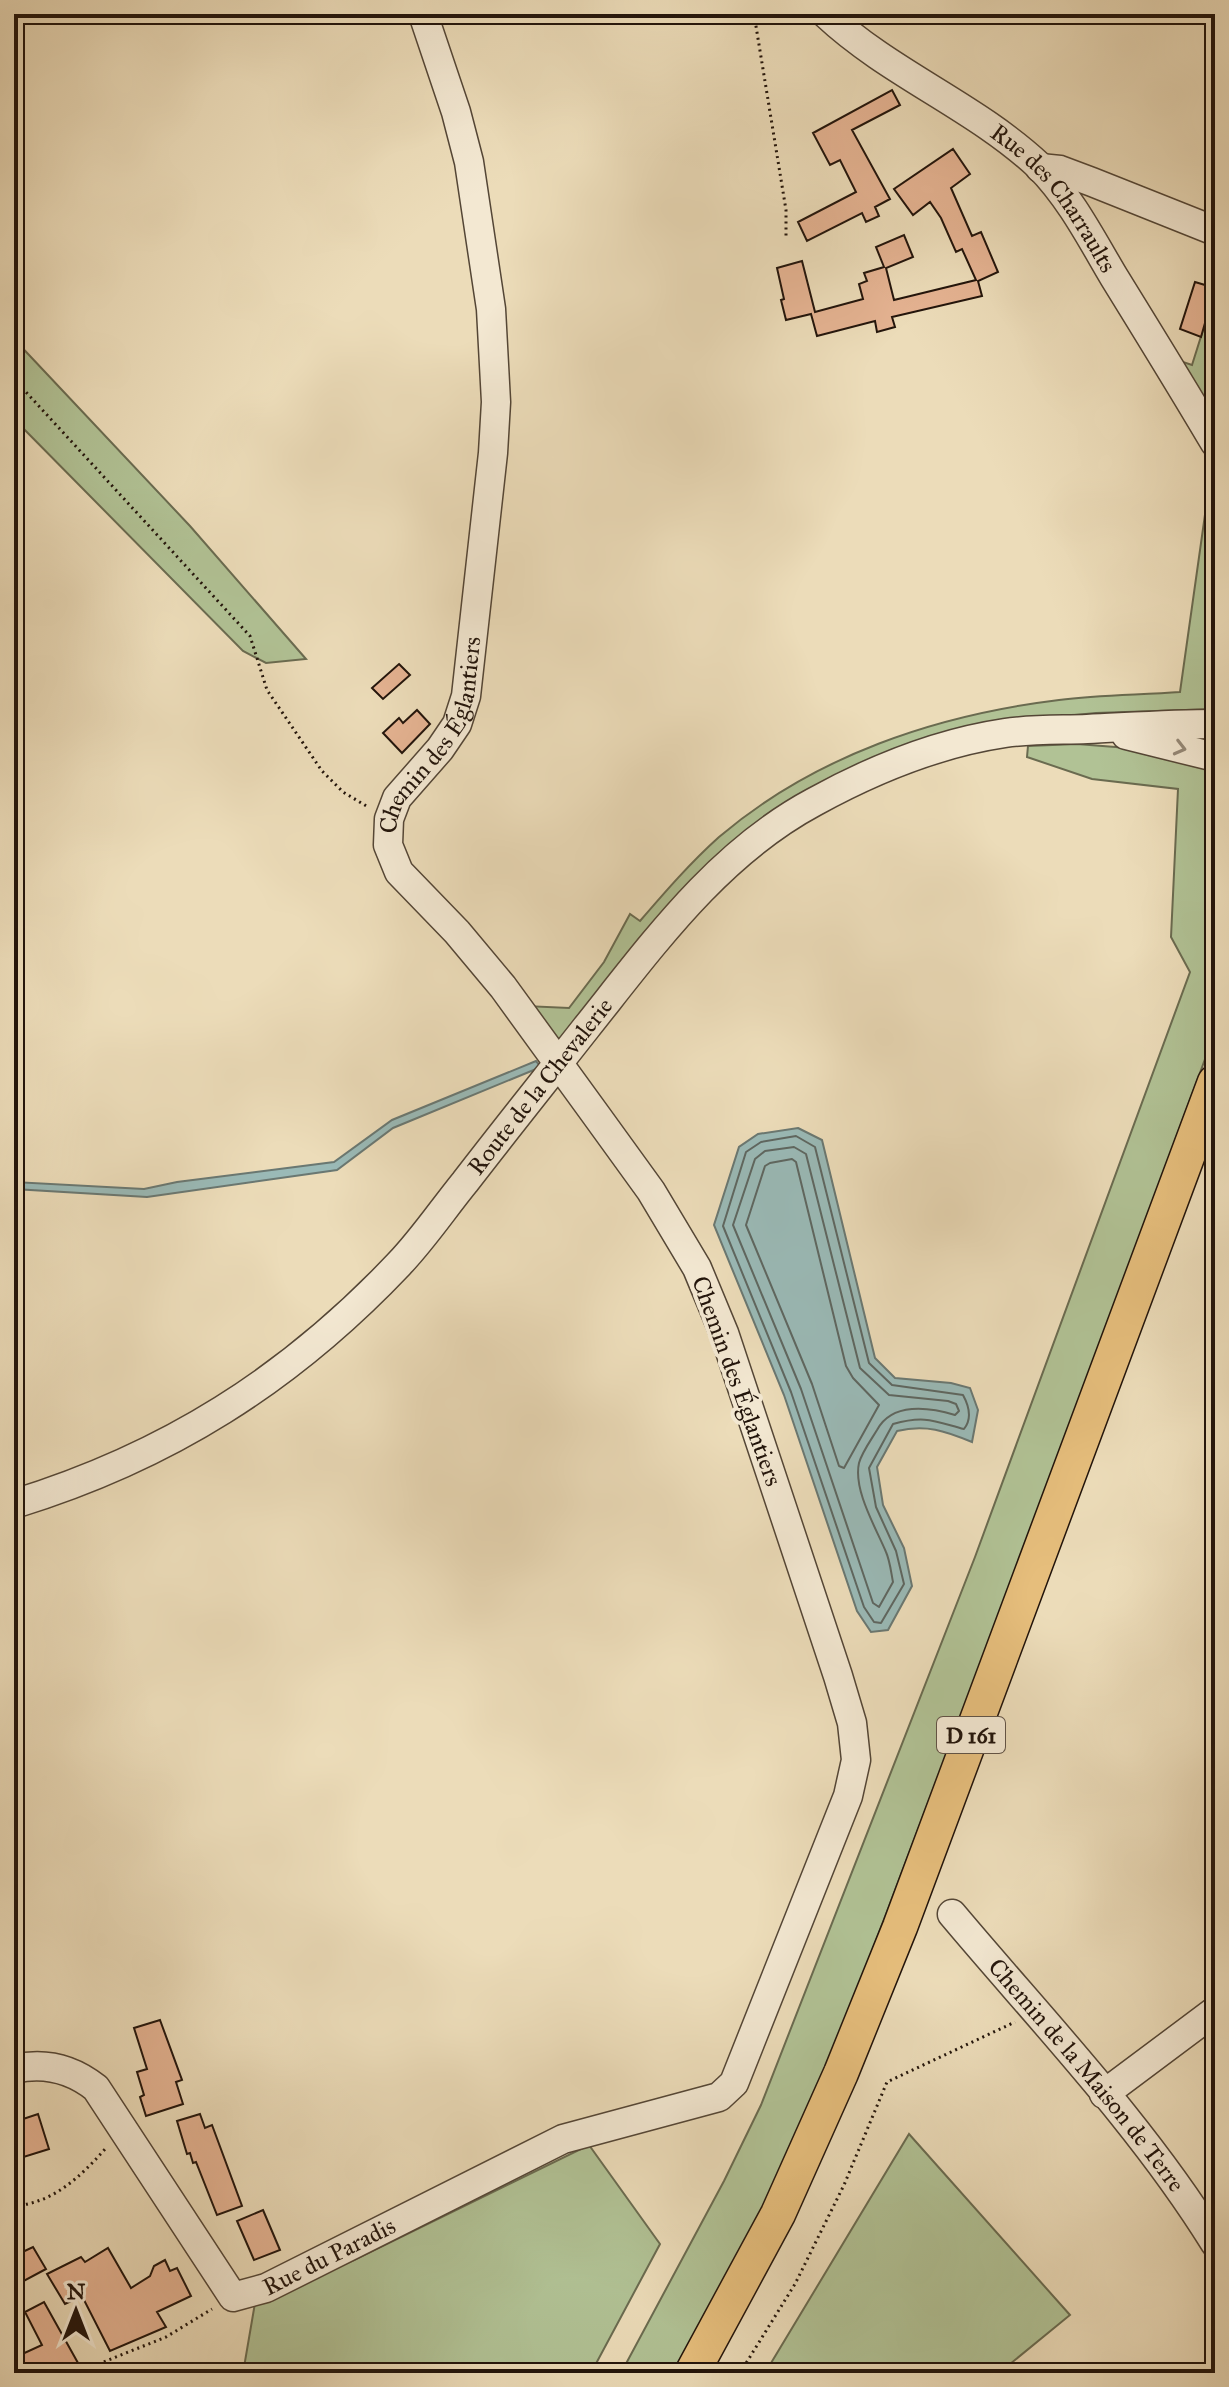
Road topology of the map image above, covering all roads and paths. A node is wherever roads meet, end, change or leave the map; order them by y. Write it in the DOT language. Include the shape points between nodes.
graph roads {
  1 [pos="423,14"];
  2 [pos="754,14"];
  3 [pos="826,14"];
  4 [pos="1040,168"];
  5 [pos="1215,231"];
  6 [pos="786,237"];
  7 [pos="14,379"];
  8 [pos="1215,443"];
  9 [pos="1215,724"];
  10 [pos="1090,729"];
  11 [pos="1215,757"];
  12 [pos="389,819"];
  13 [pos="558,1064"];
  14 [pos="1215,1082"];
  15 [pos="14,1504"];
  16 [pos="952,1914"];
  17 [pos="1215,2011"];
  18 [pos="1034,2013"];
  19 [pos="14,2069"];
  20 [pos="734,2083"];
  21 [pos="1104,2094"];
  22 [pos="127,2133"];
  23 [pos="14,2206"];
  24 [pos="1215,2243"];
  25 [pos="233,2297"];
  26 [pos="76,2373"];
  27 [pos="692,2373"];
  28 [pos="740,2373"];
  1 -- 12 [label="street, Chemin des Églantiers" via="456,112 479,217 496,402 466,696 457,724 397,798"];
  2 -- 6 [label="path"];
  3 -- 4 [label="street, Rue des Charraults" via="879,57 1006,138"];
  4 -- 5 [label="street" via="1060,170"];
  4 -- 8 [label="street, Rue des Charraults" via="1088,234"];
  7 -- 12 [label="path" via="250,636 267,690 322,771 343,792"];
  9 -- 10 [label="street, Route de la Chevalerie"];
  10 -- 11 [label="street, Route de la Chevalerie, one-way"];
  10 -- 13 [label="street, Route de la Chevalerie" via="1002,734 926,753 845,785 778,824 687,903"];
  12 -- 13 [label="street, Chemin des Églantiers" via="388,845 399,872 503,987"];
  13 -- 15 [label="street, Route de la Chevalerie" via="402,1261 300,1356 183,1435 98,1475"];
  13 -- 20 [label="street, Chemin des Églantiers" via="651,1191 697,1268 724,1333 852,1723 856,1760 848,1796"];
  14 -- 27 [label="main road, D 161" via="841,2073 778,2214"];
  16 -- 18 [label="street, Chemin de la Maison de Terre"];
  17 -- 21 [label="street"];
  18 -- 21 [label="street, Chemin de la Maison de Terre"];
  18 -- 28 [label="path" via="887,2082 795,2284"];
  19 -- 22 [label="street, Rue du Paradis" via="43,2066 81,2076 96,2088"];
  20 -- 25 [label="street, Rue du Paradis" via="719,2097 563,2139 266,2288"];
  21 -- 24 [label="street, Chemin de la Maison de Terre"];
  22 -- 23 [label="path" via="67,2187"];
  22 -- 25 [label="street, Rue du Paradis"];
  25 -- 26 [label="path" via="166,2337"];
}
